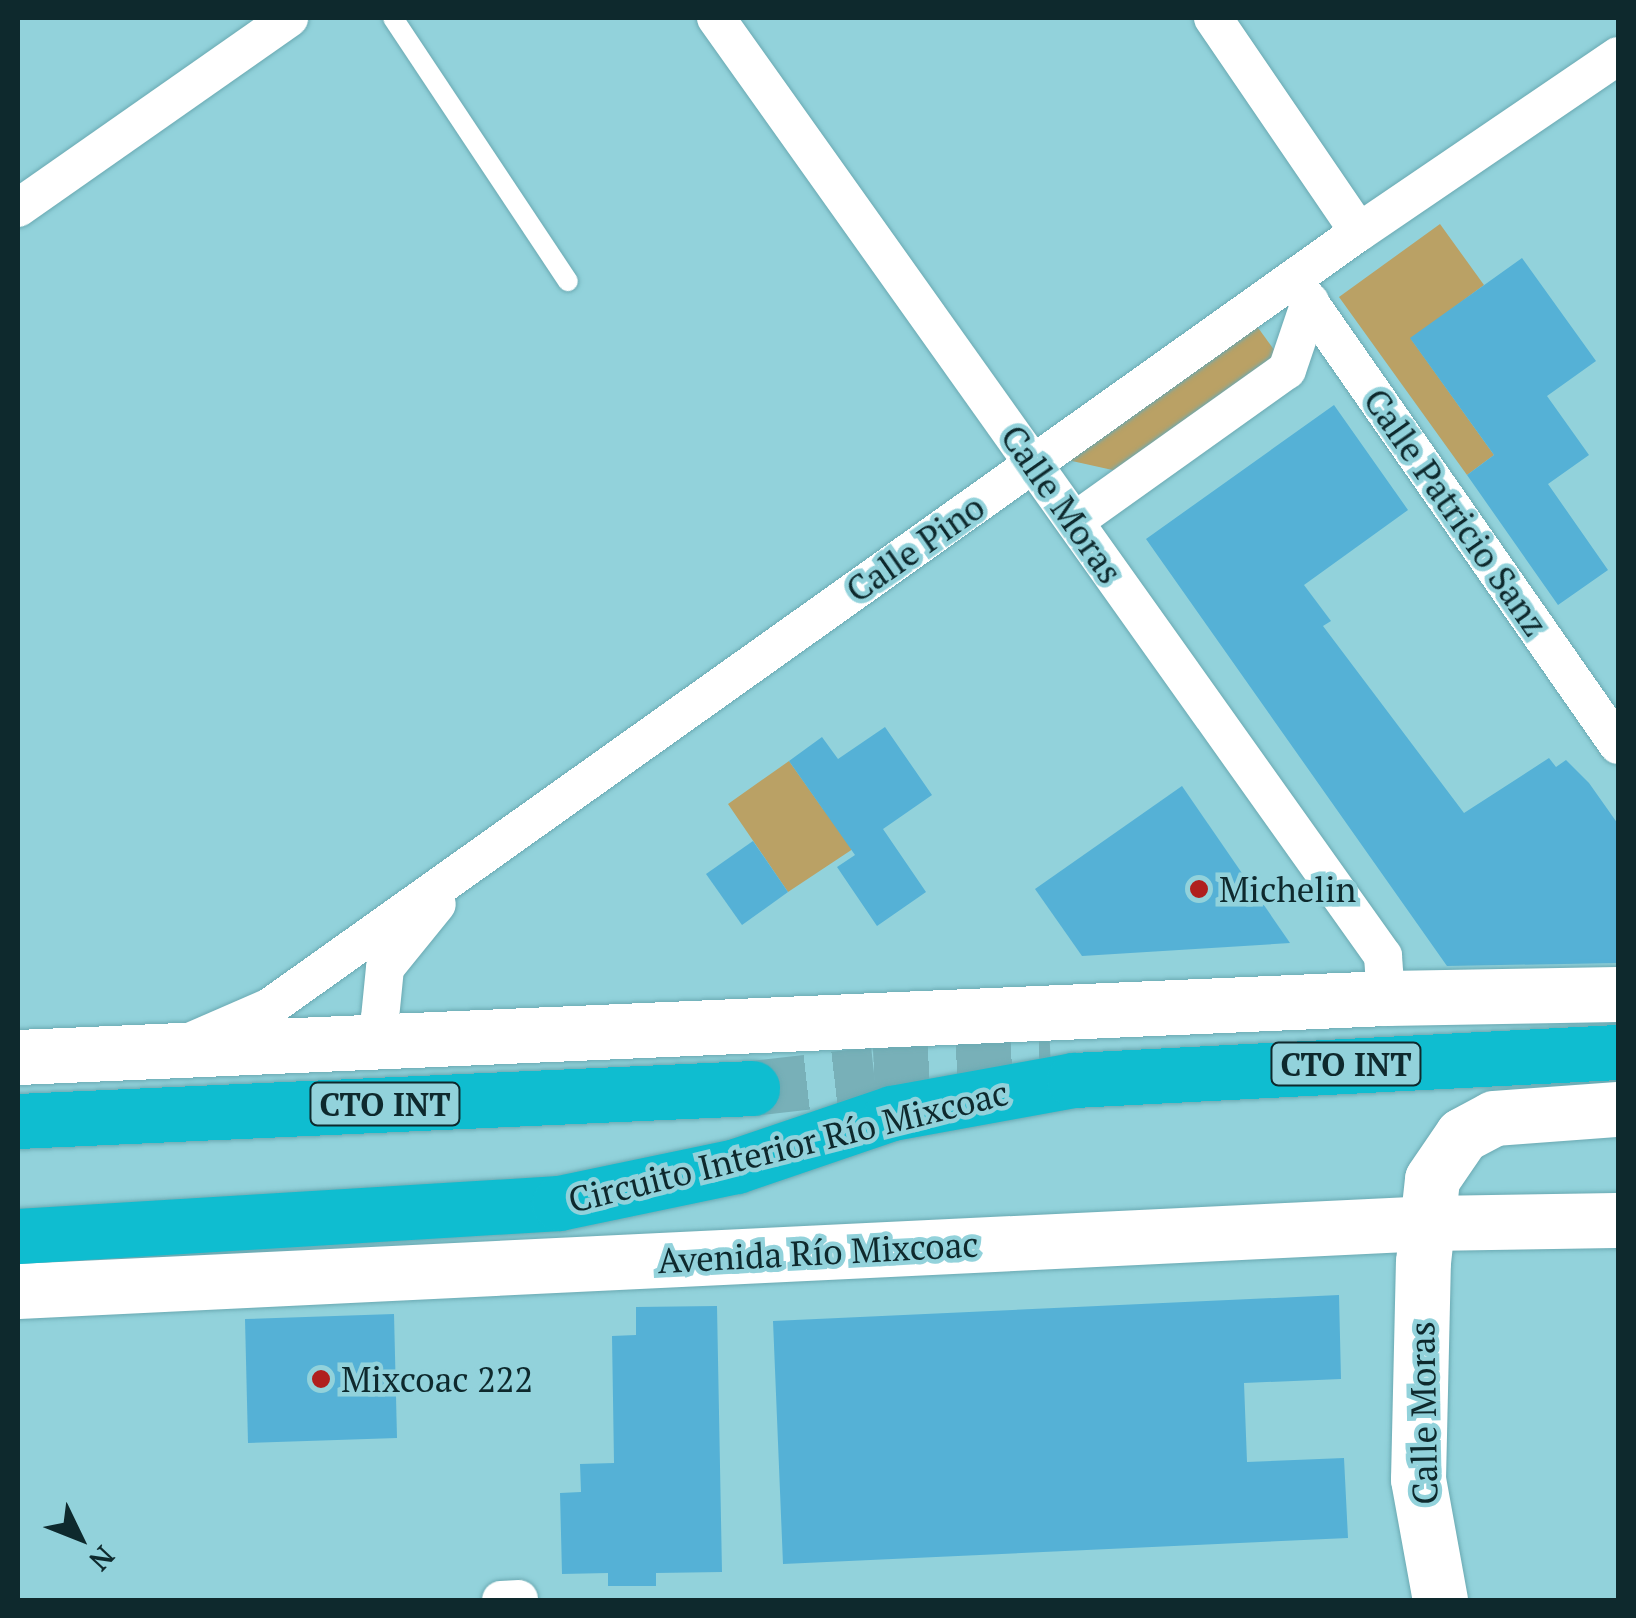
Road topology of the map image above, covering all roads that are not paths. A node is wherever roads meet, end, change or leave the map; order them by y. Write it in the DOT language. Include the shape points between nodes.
graph roads {
  1 [pos="289,18"];
  2 [pos="393,18"];
  3 [pos="716,18"];
  4 [pos="1212,18"];
  5 [pos="1618,56"];
  6 [pos="18,208"];
  7 [pos="1359,232"];
  8 [pos="568,281"];
  9 [pos="1302,290"];
  10 [pos="1034,464"];
  11 [pos="1075,521"];
  12 [pos="1618,745"];
  13 [pos="472,864"];
  14 [pos="1618,994"];
  15 [pos="1386,998"];
  16 [pos="389,1040"];
  17 [pos="172,1050"];
  18 [pos="1618,1052"];
  19 [pos="18,1057"];
  20 [pos="752,1088"];
  21 [pos="1618,1108"];
  22 [pos="18,1121"];
  23 [pos="1618,1220"];
  24 [pos="1426,1223"];
  25 [pos="18,1236"];
  26 [pos="18,1291"];
  27 [pos="1440,1600"];
  1 -- 6 [label="street"];
  2 -- 8 [label="lane"];
  3 -- 10 [label="street, Calle Moras"];
  4 -- 7 [label="street"];
  5 -- 7 [label="street, Calle Pino"];
  7 -- 9 [label="street, Calle Pino"];
  9 -- 10 [label="street, Calle Pino"];
  9 -- 11 [label="street" via="1287,370"];
  9 -- 12 [label="street, Calle Patricio Sanz"];
  10 -- 11 [label="street, Calle Moras"];
  10 -- 13 [label="street, Calle Pino"];
  11 -- 15 [label="street, Calle Moras" via="1383,956"];
  13 -- 16 [label="street, Calle Pino" via="386,968 380,1018"];
  13 -- 17 [label="street, Calle Pino" via="270,1006"];
  14 -- 15 [label="main road, CTO INT"];
  15 -- 16 [label="main road, CTO INT"];
  16 -- 17 [label="main road, CTO INT"];
  17 -- 19 [label="main road, CTO INT"];
  18 -- 25 [label="highway, Circuito Interior Río Mixcoac / CTO INT" via="1074,1080 892,1113 736,1166 560,1203"];
  20 -- 22 [label="highway, Circuito Interior Río Mixcoac / CTO INT"];
  21 -- 24 [label="main road, Calle Moras" via="1511,1113 1468,1130 1436,1171"];
  23 -- 24 [label="main road, Avenida Río Mixcoac"];
  24 -- 26 [label="main road, Avenida Río Mixcoac"];
  24 -- 27 [label="main road, Calle Moras" via="1418,1480"];
}
